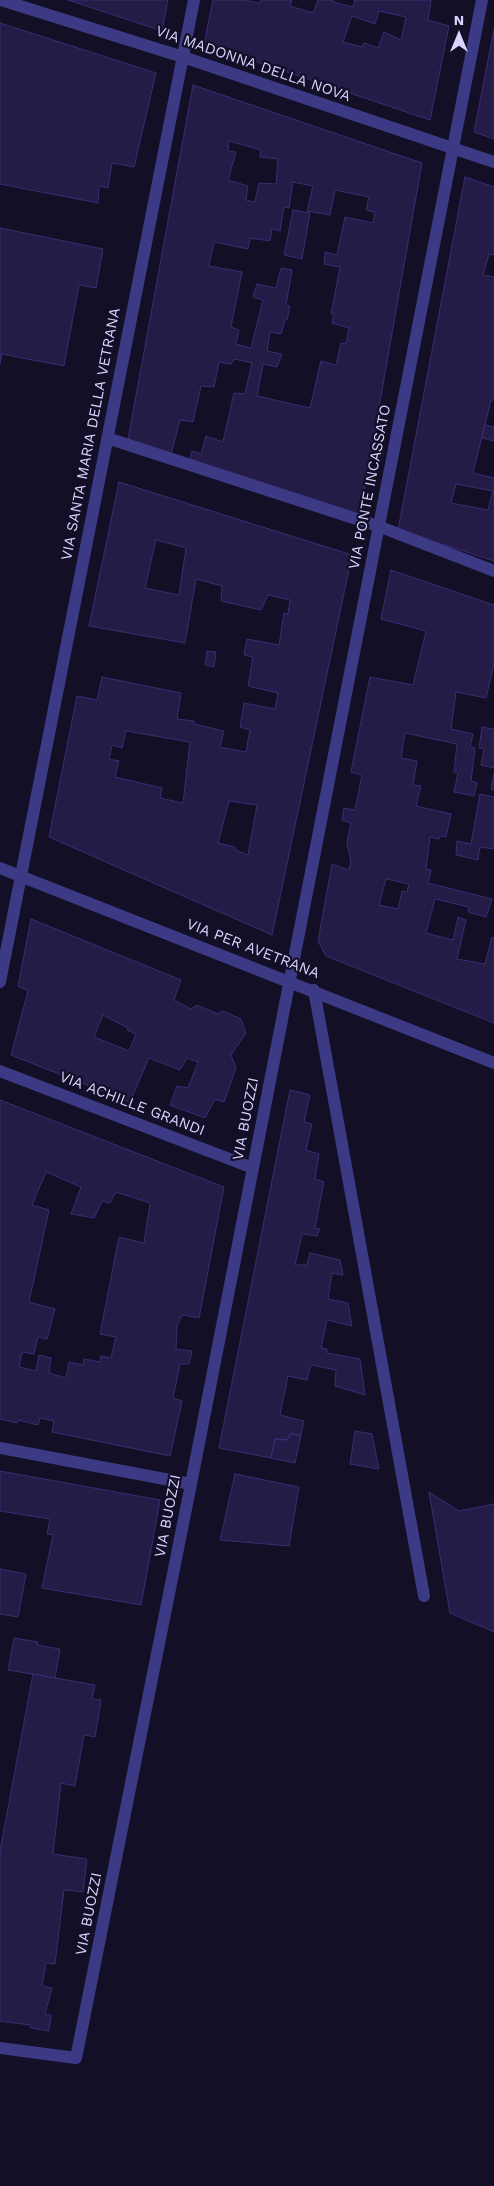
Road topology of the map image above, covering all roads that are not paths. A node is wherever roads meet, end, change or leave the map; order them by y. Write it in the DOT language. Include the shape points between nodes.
graph roads {
  1 [pos="1,0"];
  2 [pos="194,0"];
  3 [pos="482,0"];
  4 [pos="183,57"];
  5 [pos="454,149"];
  6 [pos="494,162"];
  7 [pos="106,438"];
  8 [pos="378,526"];
  9 [pos="494,571"];
  10 [pos="0,868"];
  11 [pos="20,875"];
  12 [pos="289,980"];
  13 [pos="0,982"];
  14 [pos="314,990"];
  15 [pos="494,1062"];
  16 [pos="0,1071"];
  17 [pos="253,1168"];
  18 [pos="0,1448"];
  19 [pos="191,1484"];
  20 [pos="424,1596"];
  21 [pos="0,2048"];
  1 -- 4 [label="street, VIA MADONNA DELLA NOVA"];
  2 -- 4 [label="street, VIA SANTA MARIA DELLA VETRANA"];
  3 -- 5 [label="street, VIA PONTE INCASSATO"];
  4 -- 5 [label="street, VIA MADONNA DELLA NOVA"];
  4 -- 7 [label="street, VIA SANTA MARIA DELLA VETRANA"];
  5 -- 6 [label="street, VIA MADONNA DELLA NOVA"];
  5 -- 8 [label="street, VIA PONTE INCASSATO"];
  7 -- 8 [label="street"];
  7 -- 11 [label="street, VIA SANTA MARIA DELLA VETRANA"];
  8 -- 9 [label="street"];
  8 -- 12 [label="street, VIA PONTE INCASSATO"];
  10 -- 11 [label="street, VIA PER AVETRANA"];
  11 -- 12 [label="street, VIA PER AVETRANA"];
  11 -- 13 [label="street, VIA SANTA MARIA DELLA VETRANA"];
  12 -- 14 [label="street, VIA PER AVETRANA"];
  12 -- 17 [label="street, VIA BUOZZI"];
  14 -- 15 [label="street, VIA PER AVETRANA"];
  14 -- 20 [label="street"];
  16 -- 17 [label="street, VIA ACHILLE GRANDI"];
  17 -- 19 [label="street, VIA BUOZZI"];
  18 -- 19 [label="street"];
  19 -- 21 [label="street, VIA BUOZZI" via="76,2058"];
}
